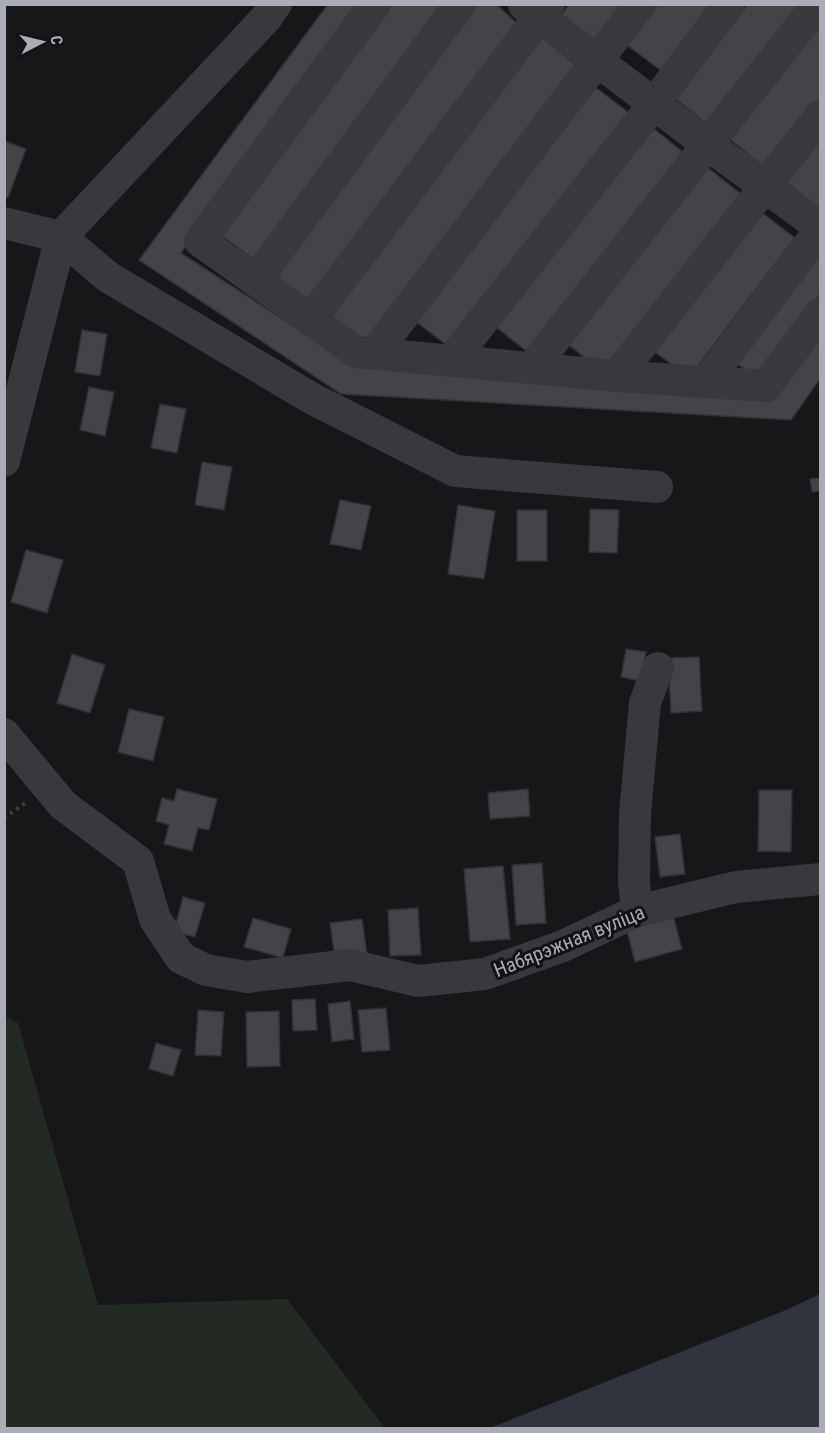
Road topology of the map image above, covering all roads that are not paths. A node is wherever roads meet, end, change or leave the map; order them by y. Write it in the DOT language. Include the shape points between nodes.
graph roads {
  1 [pos="276,4"];
  2 [pos="375,4"];
  3 [pos="460,4"];
  4 [pos="640,4"];
  5 [pos="729,4"];
  6 [pos="818,4"];
  7 [pos="538,9"];
  8 [pos="597,60"];
  9 [pos="654,104"];
  10 [pos="820,116"];
  11 [pos="708,145"];
  12 [pos="765,187"];
  13 [pos="4,223"];
  14 [pos="820,228"];
  15 [pos="61,237"];
  16 [pos="256,280"];
  17 [pos="820,314"];
  18 [pos="311,320"];
  19 [pos="374,354"];
  20 [pos="452,360"];
  21 [pos="532,368"];
  22 [pos="617,376"];
  23 [pos="706,382"];
  24 [pos="4,461"];
  25 [pos="657,487"];
  26 [pos="658,668"];
  27 [pos="4,734"];
  28 [pos="820,879"];
  29 [pos="637,911"];
  1 -- 15 [label="street"];
  2 -- 16 [label="street" via="200,241"];
  3 -- 16 [label="street"];
  4 -- 8 [label="street"];
  5 -- 9 [label="street"];
  6 -- 11 [label="street"];
  7 -- 8 [label="street"];
  7 -- 18 [label="street"];
  8 -- 9 [label="street"];
  8 -- 19 [label="street"];
  9 -- 11 [label="street"];
  9 -- 20 [label="street"];
  10 -- 12 [label="street"];
  11 -- 12 [label="street"];
  11 -- 21 [label="street"];
  12 -- 14 [label="street"];
  12 -- 22 [label="street"];
  13 -- 15 [label="street"];
  14 -- 23 [label="street"];
  15 -- 24 [label="street"];
  15 -- 25 [label="street" via="108,277 311,398 455,471"];
  16 -- 18 [label="street"];
  17 -- 23 [label="street" via="766,386"];
  18 -- 19 [label="street" via="356,352"];
  19 -- 20 [label="street"];
  20 -- 21 [label="street"];
  21 -- 22 [label="street"];
  22 -- 23 [label="street"];
  26 -- 29 [label="street" via="645,703 635,814"];
  27 -- 29 [label="street, Набярэжная вуліца" via="63,805 138,861 155,920 181,958 206,970 247,977 350,965 418,981 485,974 562,946"];
  28 -- 29 [label="street, Набярэжная вуліца" via="736,887"];
}
